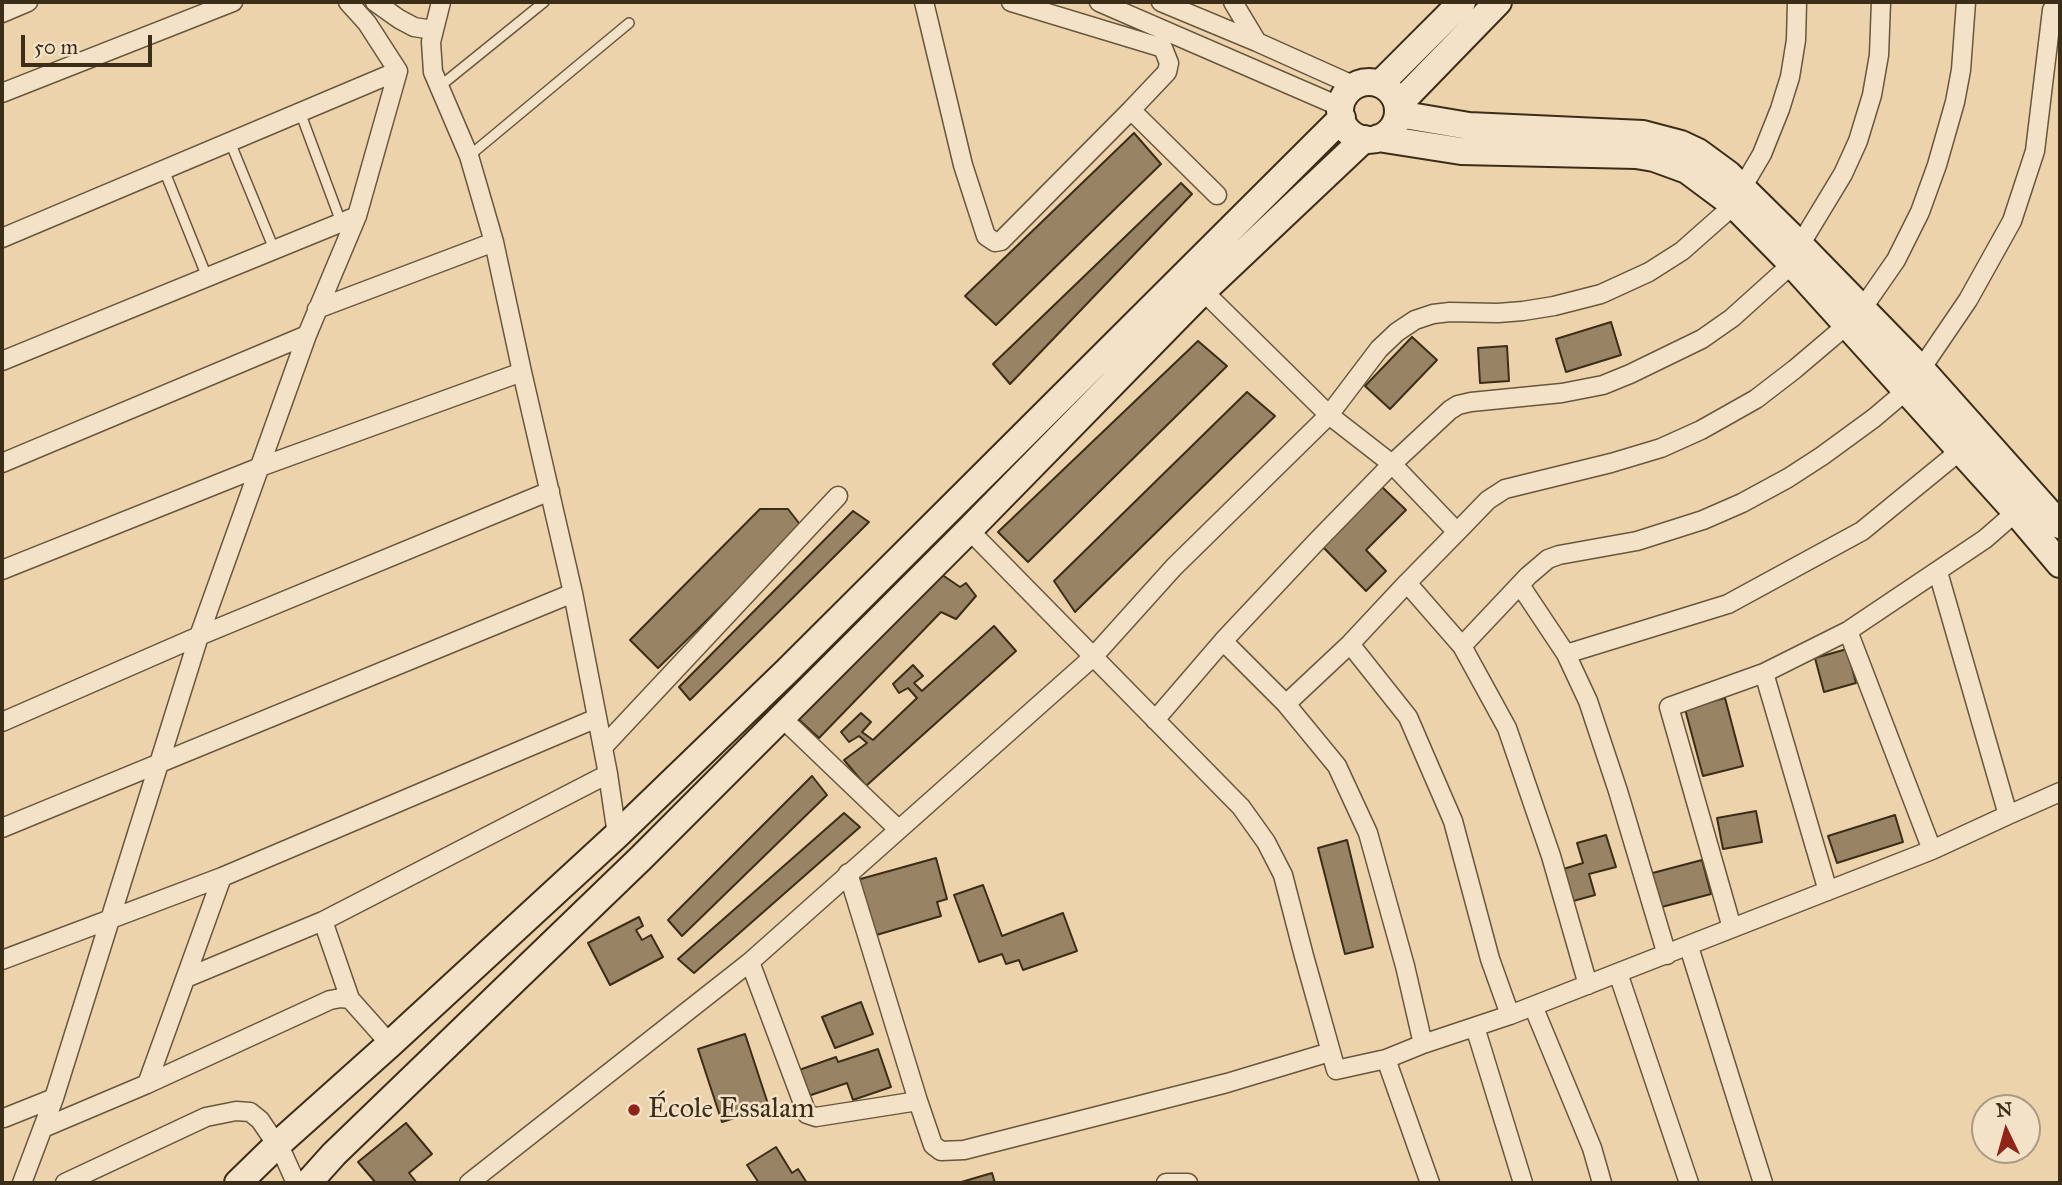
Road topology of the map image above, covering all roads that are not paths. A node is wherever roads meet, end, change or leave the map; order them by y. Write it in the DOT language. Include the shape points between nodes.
graph roads {
  1 [pos="28,2"];
  2 [pos="233,2"];
  3 [pos="348,2"];
  4 [pos="375,2"];
  5 [pos="441,2"];
  6 [pos="544,2"];
  7 [pos="924,2"];
  8 [pos="1011,2"];
  9 [pos="1099,2"];
  10 [pos="1161,2"];
  11 [pos="1233,2"];
  12 [pos="1462,2"];
  13 [pos="1498,2"];
  14 [pos="1797,2"];
  15 [pos="1881,2"];
  16 [pos="1966,2"];
  17 [pos="2052,7"];
  18 [pos="2,13"];
  19 [pos="629,23"];
  20 [pos="433,30"];
  21 [pos="1257,42"];
  22 [pos="398,71"];
  23 [pos="439,87"];
  24 [pos="2,93"];
  25 [pos="1354,99"];
  26 [pos="1398,109"];
  27 [pos="1131,110"];
  28 [pos="300,112"];
  29 [pos="1371,138"];
  30 [pos="230,142"];
  31 [pos="469,156"];
  32 [pos="164,170"];
  33 [pos="1217,195"];
  34 [pos="1738,197"];
  35 [pos="349,219"];
  36 [pos="2,238"];
  37 [pos="494,242"];
  38 [pos="274,250"];
  39 [pos="1796,254"];
  40 [pos="207,277"];
  41 [pos="1203,290"];
  42 [pos="317,309"];
  43 [pos="1855,317"];
  44 [pos="307,335"];
  45 [pos="2,361"];
  46 [pos="522,372"];
  47 [pos="1914,379"];
  48 [pos="1329,415"];
  49 [pos="1961,450"];
  50 [pos="2,463"];
  51 [pos="1392,464"];
  52 [pos="260,467"];
  53 [pos="550,491"];
  54 [pos="838,496"];
  55 [pos="2016,512"];
  56 [pos="2060,526"];
  57 [pos="969,530"];
  58 [pos="1457,532"];
  59 [pos="2060,564"];
  60 [pos="2,570"];
  61 [pos="1938,572"];
  62 [pos="1407,583"];
  63 [pos="1520,585"];
  64 [pos="573,593"];
  65 [pos="1847,631"];
  66 [pos="199,636"];
  67 [pos="1223,642"];
  68 [pos="1350,644"];
  69 [pos="1462,646"];
  70 [pos="1566,654"];
  71 [pos="1093,657"];
  72 [pos="1764,673"];
  73 [pos="1286,704"];
  74 [pos="781,717"];
  75 [pos="597,718"];
  76 [pos="1155,720"];
  77 [pos="2,722"];
  78 [pos="603,747"];
  79 [pos="158,764"];
  80 [pos="608,774"];
  81 [pos="2060,792"];
  82 [pos="2008,814"];
  83 [pos="2,828"];
  84 [pos="898,829"];
  85 [pos="617,835"];
  86 [pos="1932,850"];
  87 [pos="848,873"];
  88 [pos="222,877"];
  89 [pos="1828,891"];
  90 [pos="112,917"];
  91 [pos="323,921"];
  92 [pos="1732,928"];
  93 [pos="1689,947"];
  94 [pos="1667,955"];
  95 [pos="2,960"];
  96 [pos="750,962"];
  97 [pos="1618,973"];
  98 [pos="186,978"];
  99 [pos="1588,985"];
  100 [pos="350,999"];
  101 [pos="1533,1006"];
  102 [pos="1510,1015"];
  103 [pos="1475,1027"];
  104 [pos="390,1044"];
  105 [pos="1423,1044"];
  106 [pos="1330,1052"];
  107 [pos="1386,1059"];
  108 [pos="148,1084"];
  109 [pos="54,1098"];
  110 [pos="918,1101"];
  111 [pos="3,1116"];
  112 [pos="43,1128"];
  113 [pos="277,1145"];
  114 [pos="22,1183"];
  115 [pos="65,1183"];
  116 [pos="238,1183"];
  117 [pos="296,1183"];
  118 [pos="307,1183"];
  119 [pos="469,1183"];
  120 [pos="1166,1183"];
  121 [pos="1172,1183"];
  122 [pos="1188,1183"];
  123 [pos="1430,1183"];
  124 [pos="1522,1183"];
  125 [pos="1602,1183"];
  126 [pos="1689,1183"];
  127 [pos="1763,1183"];
  1 -- 18 [label="street"];
  2 -- 24 [label="street"];
  3 -- 22 [label="street"];
  4 -- 20 [label="street" via="414,27"];
  5 -- 20 [label="street"];
  6 -- 23 [label="lane"];
  7 -- 27 [label="street" via="963,165 986,236 995,242"];
  8 -- 27 [label="street" via="1163,48 1167,72"];
  9 -- 25 [label="street"];
  10 -- 21 [label="street"];
  11 -- 21 [label="street"];
  12 -- 25 [label="street"];
  13 -- 26 [label="street"];
  14 -- 34 [label="street" via="1790,77 1762,154"];
  15 -- 39 [label="street" via="1879,55 1858,141"];
  16 -- 43 [label="street" via="1961,70 1937,165 1895,260"];
  17 -- 47 [label="street" via="2035,151 2012,221 1968,300"];
  19 -- 31 [label="lane"];
  20 -- 23 [label="street" via="433,72"];
  21 -- 25 [label="street"];
  22 -- 28 [label="street"];
  22 -- 35 [label="street"];
  23 -- 31 [label="street"];
  25 -- 26 [label="street" via="1391,92"];
  25 -- 29 [label="street" via="1349,131"];
  25 -- 85 [label="street" via="787,671"];
  26 -- 29 [label="street" via="1393,126 1384,135"];
  26 -- 34 [label="street" via="1469,126 1661,138 1698,152 1721,169"];
  27 -- 33 [label="street"];
  28 -- 30 [label="street"];
  28 -- 35 [label="lane"];
  29 -- 34 [label="street" via="1461,152 1654,158"];
  29 -- 41 [label="street"];
  30 -- 32 [label="street"];
  30 -- 38 [label="lane"];
  31 -- 37 [label="street"];
  32 -- 36 [label="street"];
  32 -- 40 [label="lane"];
  34 -- 39 [label="street"];
  34 -- 48 [label="street" via="1682,251 1601,294 1523,311 1450,312 1415,320 1379,349"];
  35 -- 38 [label="street"];
  35 -- 42 [label="street"];
  37 -- 42 [label="street"];
  37 -- 46 [label="street"];
  38 -- 40 [label="street"];
  39 -- 43 [label="street"];
  39 -- 51 [label="street" via="1732,318 1676,353 1603,385 1458,405"];
  40 -- 45 [label="street"];
  41 -- 48 [label="street"];
  41 -- 57 [label="street"];
  42 -- 44 [label="street"];
  43 -- 47 [label="street"];
  43 -- 58 [label="street" via="1756,398 1701,430 1661,448 1505,489"];
  44 -- 50 [label="street"];
  44 -- 52 [label="street"];
  46 -- 52 [label="street"];
  46 -- 53 [label="street"];
  47 -- 49 [label="street"];
  47 -- 56 [label="street"];
  47 -- 63 [label="street" via="1874,418 1822,456 1742,503 1637,541 1559,555"];
  48 -- 51 [label="street"];
  48 -- 71 [label="street" via="1174,567"];
  49 -- 55 [label="street"];
  49 -- 70 [label="street" via="1862,531 1728,604"];
  51 -- 58 [label="street"];
  51 -- 67 [label="street"];
  52 -- 60 [label="street"];
  52 -- 66 [label="street"];
  53 -- 64 [label="street"];
  53 -- 66 [label="street"];
  54 -- 78 [label="street"];
  55 -- 59 [label="street"];
  55 -- 61 [label="street"];
  57 -- 71 [label="street"];
  57 -- 74 [label="street"];
  58 -- 62 [label="street"];
  61 -- 65 [label="street"];
  61 -- 82 [label="street"];
  62 -- 68 [label="street"];
  62 -- 69 [label="street"];
  63 -- 69 [label="street"];
  63 -- 70 [label="street"];
  64 -- 75 [label="street"];
  64 -- 79 [label="street"];
  65 -- 72 [label="street"];
  65 -- 86 [label="street"];
  66 -- 77 [label="street"];
  66 -- 79 [label="street"];
  67 -- 73 [label="street"];
  67 -- 76 [label="street"];
  68 -- 73 [label="street"];
  68 -- 102 [label="street" via="1408,718 1430,768 1452,821"];
  69 -- 99 [label="street" via="1507,727"];
  70 -- 94 [label="street" via="1607,757"];
  71 -- 76 [label="street"];
  71 -- 84 [label="street"];
  72 -- 89 [label="street"];
  72 -- 92 [label="street" via="1669,708"];
  73 -- 105 [label="street" via="1338,765 1368,833"];
  74 -- 84 [label="street"];
  74 -- 118 [label="street"];
  75 -- 78 [label="street"];
  75 -- 88 [label="street"];
  76 -- 106 [label="street" via="1241,807 1272,853 1283,875"];
  78 -- 80 [label="street"];
  79 -- 83 [label="street"];
  79 -- 90 [label="street"];
  80 -- 85 [label="street"];
  80 -- 91 [label="street"];
  81 -- 82 [label="street"];
  82 -- 86 [label="street"];
  84 -- 87 [label="street"];
  85 -- 104 [label="street"];
  86 -- 89 [label="street"];
  87 -- 96 [label="street"];
  87 -- 110 [label="street"];
  88 -- 90 [label="street"];
  88 -- 98 [label="street"];
  89 -- 92 [label="street"];
  90 -- 95 [label="street"];
  90 -- 109 [label="street"];
  91 -- 98 [label="street"];
  91 -- 100 [label="street"];
  92 -- 93 [label="street"];
  93 -- 94 [label="street"];
  93 -- 127 [label="street"];
  94 -- 97 [label="street"];
  96 -- 110 [label="street" via="807,1114 816,1117"];
  96 -- 119 [label="street"];
  97 -- 99 [label="street"];
  97 -- 126 [label="street"];
  98 -- 108 [label="street"];
  99 -- 101 [label="street"];
  100 -- 104 [label="street"];
  100 -- 108 [label="street" via="330,1000"];
  101 -- 102 [label="street"];
  101 -- 125 [label="street"];
  102 -- 103 [label="street"];
  103 -- 105 [label="street"];
  103 -- 124 [label="street"];
  104 -- 113 [label="street"];
  105 -- 107 [label="street"];
  106 -- 107 [label="street" via="1336,1070"];
  106 -- 110 [label="street" via="964,1150 941,1151 933,1145"];
  107 -- 123 [label="street"];
  108 -- 112 [label="street"];
  109 -- 111 [label="street"];
  109 -- 112 [label="street"];
  112 -- 114 [label="street"];
  113 -- 115 [label="street" via="260,1120 250,1112 236,1111 206,1117"];
  113 -- 116 [label="street"];
  113 -- 117 [label="street"];
  120 -- 121 [label="street"];
  121 -- 122 [label="street"];
}
